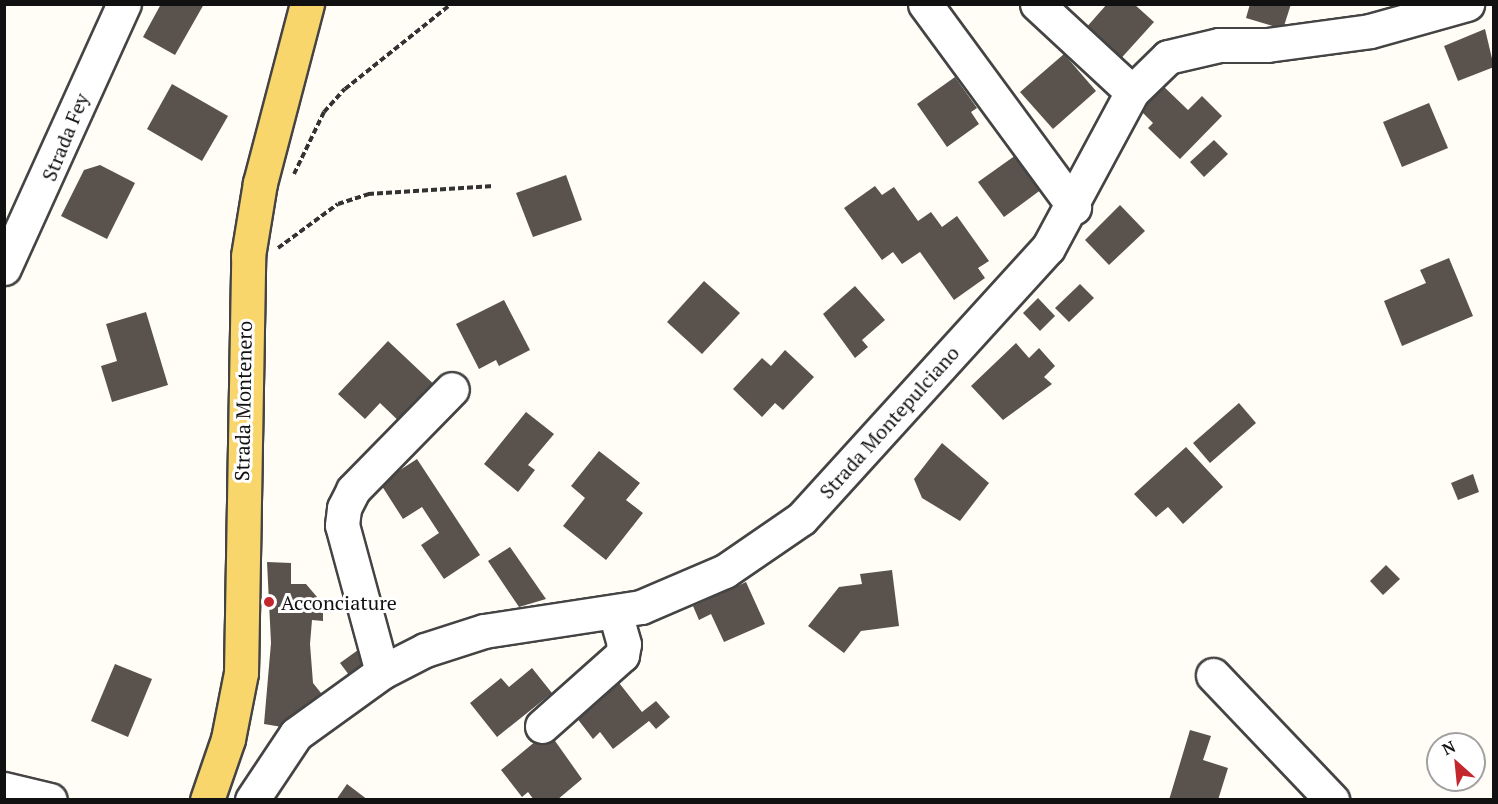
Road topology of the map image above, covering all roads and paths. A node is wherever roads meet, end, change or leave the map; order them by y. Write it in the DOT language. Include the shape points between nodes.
graph roads {
  1 [pos="124,4"];
  2 [pos="306,4"];
  3 [pos="451,4"];
  4 [pos="925,4"];
  5 [pos="1037,4"];
  6 [pos="1467,4"];
  7 [pos="1132,92"];
  8 [pos="291,181"];
  9 [pos="494,186"];
  10 [pos="1074,207"];
  11 [pos="4,268"];
  12 [pos="245,275"];
  13 [pos="452,389"];
  14 [pos="615,613"];
  15 [pos="382,672"];
  16 [pos="1213,675"];
  17 [pos="542,726"];
  18 [pos="4,789"];
  19 [pos="50,800"];
  20 [pos="207,800"];
  21 [pos="252,800"];
  22 [pos="1332,800"];
  1 -- 11 [label="street, Strada Fey"];
  2 -- 12 [label="main road, Strada Montenero" via="260,183"];
  3 -- 8 [label="path" via="345,89 324,112"];
  4 -- 10 [label="street"];
  5 -- 7 [label="street"];
  6 -- 7 [label="street, Strada Montepulciano" via="1332,38 1185,51 1149,72"];
  7 -- 10 [label="street, Strada Montepulciano"];
  9 -- 12 [label="path" via="368,194 338,204"];
  10 -- 14 [label="street, Strada Montepulciano" via="1011,293 940,361 848,473 802,518 725,571 683,592"];
  12 -- 20 [label="main road, Strada Montenero" via="241,673 228,740"];
  13 -- 15 [label="street" via="353,490 344,508 342,525"];
  14 -- 15 [label="street, Strada Montepulciano" via="451,639"];
  14 -- 17 [label="street" via="624,644 622,655"];
  15 -- 21 [label="street, Strada Montepulciano" via="296,734"];
  16 -- 22 [label="street"];
  18 -- 19 [label="street"];
}
